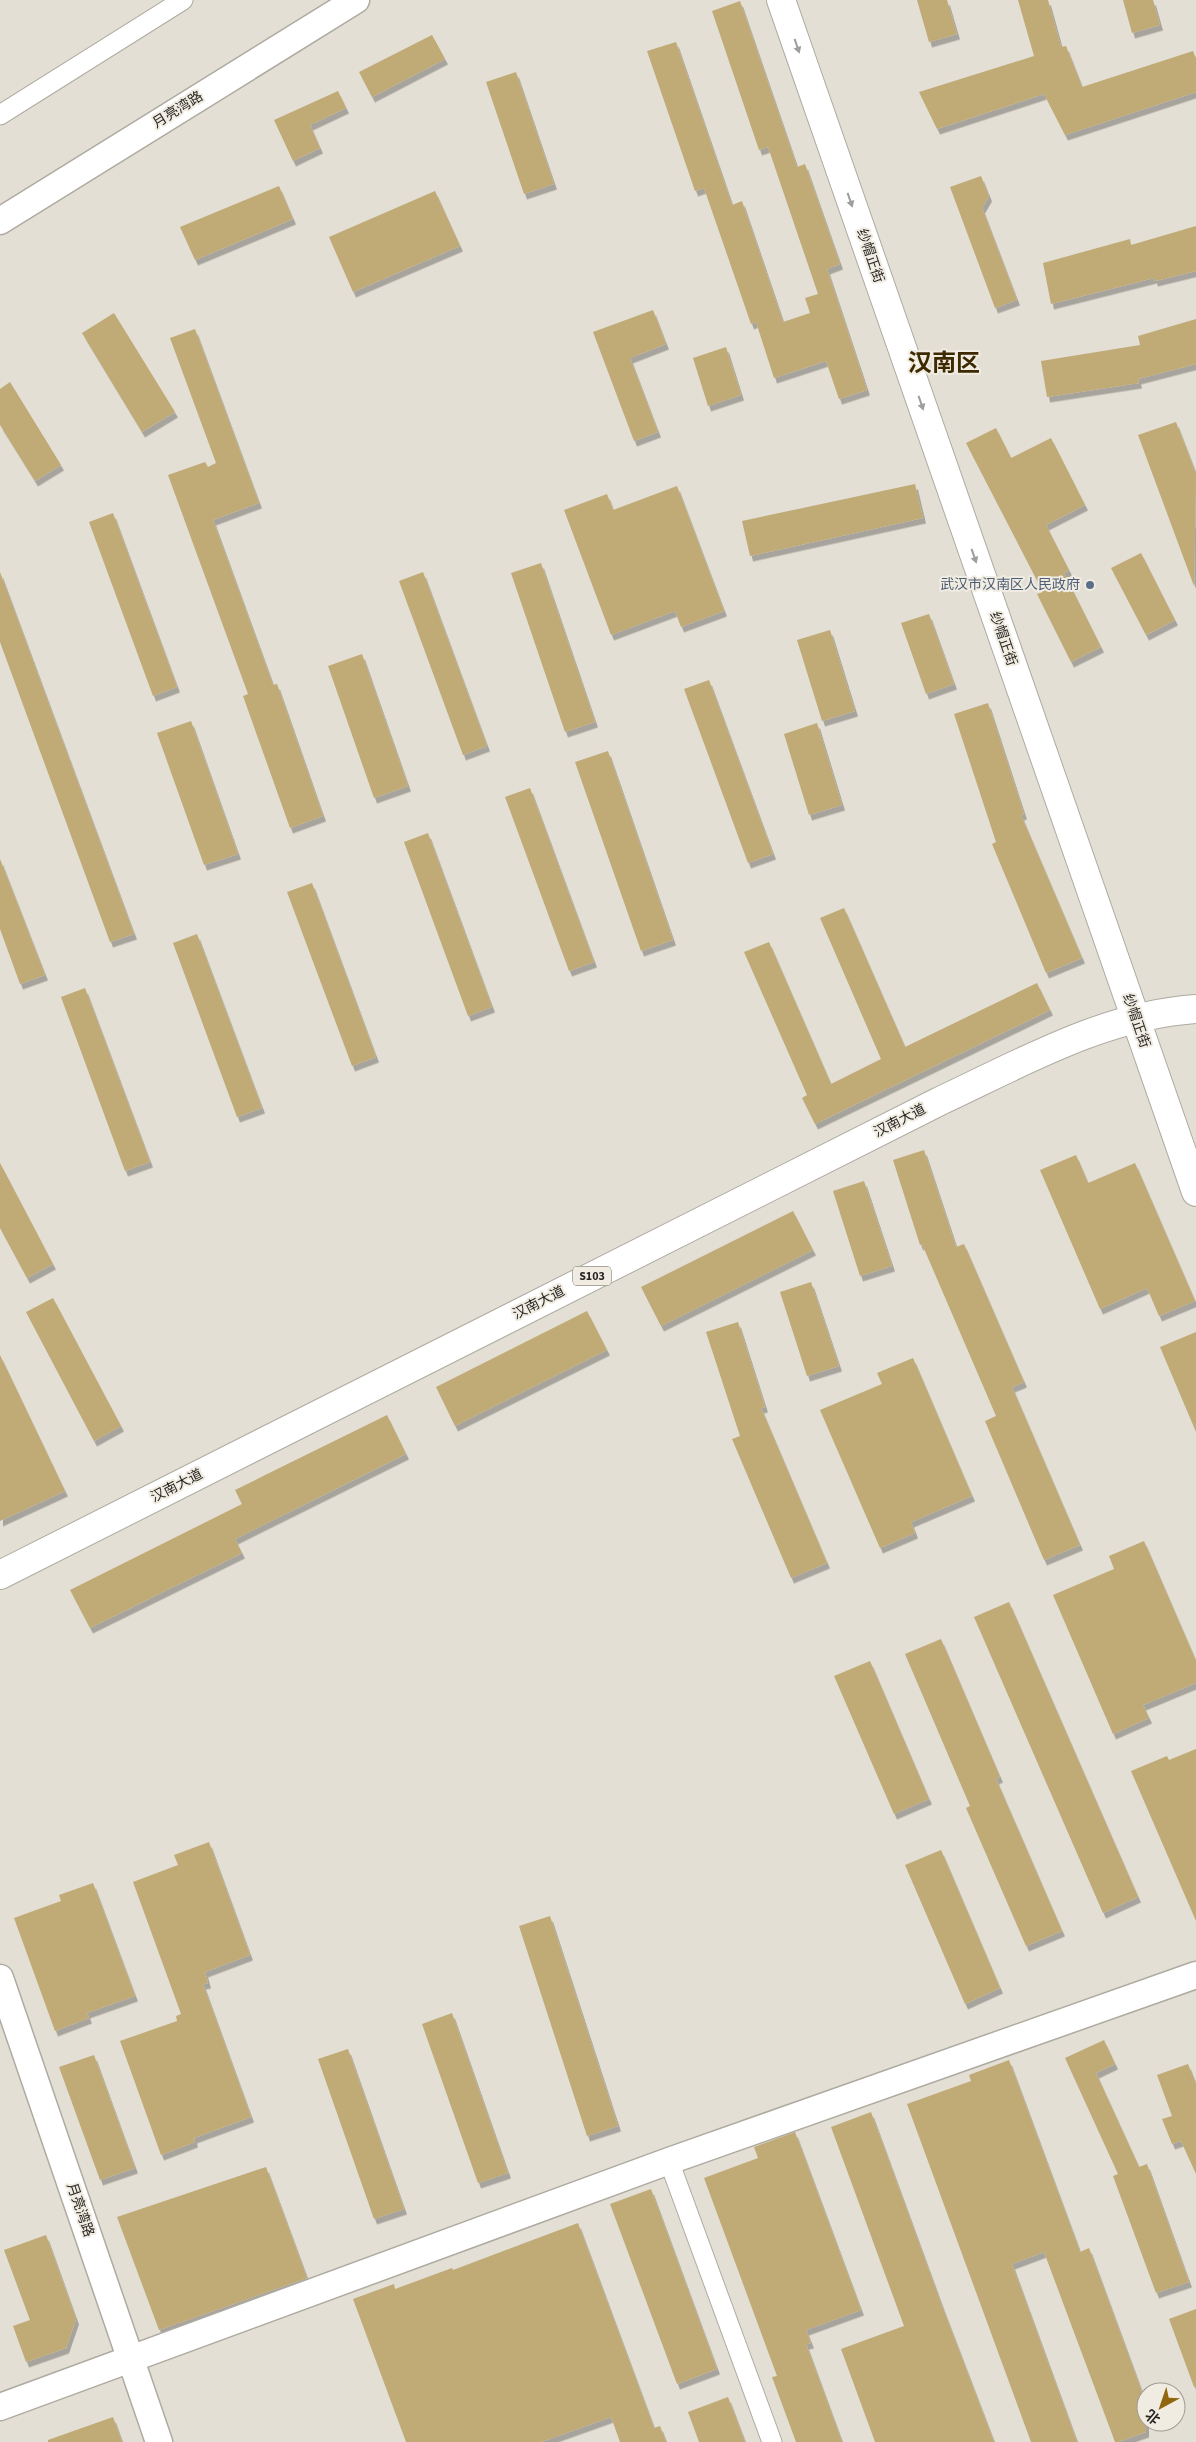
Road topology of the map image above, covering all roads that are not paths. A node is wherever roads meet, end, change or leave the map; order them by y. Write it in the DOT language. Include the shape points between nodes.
graph roads {
  1 [pos="183,0"];
  2 [pos="356,0"];
  3 [pos="781,0"];
  4 [pos="800,0"];
  5 [pos="0,115"];
  6 [pos="0,221"];
  7 [pos="1196,1009"];
  8 [pos="1144,1016"];
  9 [pos="1196,1137"];
  10 [pos="1196,1192"];
  11 [pos="0,1575"];
  12 [pos="1196,1975"];
  13 [pos="0,1978"];
  14 [pos="669,2161"];
  15 [pos="131,2360"];
  16 [pos="0,2407"];
  17 [pos="159,2442"];
  18 [pos="772,2442"];
  1 -- 5 [label="street"];
  2 -- 6 [label="street, 月亮湾路"];
  3 -- 8 [label="main road, 纱帽正街, one-way"];
  4 -- 8 [label="main road, 纱帽正街"];
  7 -- 8 [label="main road, 汉南大道 / S103"];
  8 -- 9 [label="main road, 纱帽正街"];
  8 -- 10 [label="main road, 纱帽正街"];
  8 -- 11 [label="main road, 汉南大道 / S103" via="1059,1045 940,1100"];
  12 -- 14 [label="street"];
  13 -- 15 [label="street, 月亮湾路"];
  14 -- 15 [label="street"];
  14 -- 18 [label="street"];
  15 -- 16 [label="street"];
  15 -- 17 [label="street, 月亮湾路"];
}
